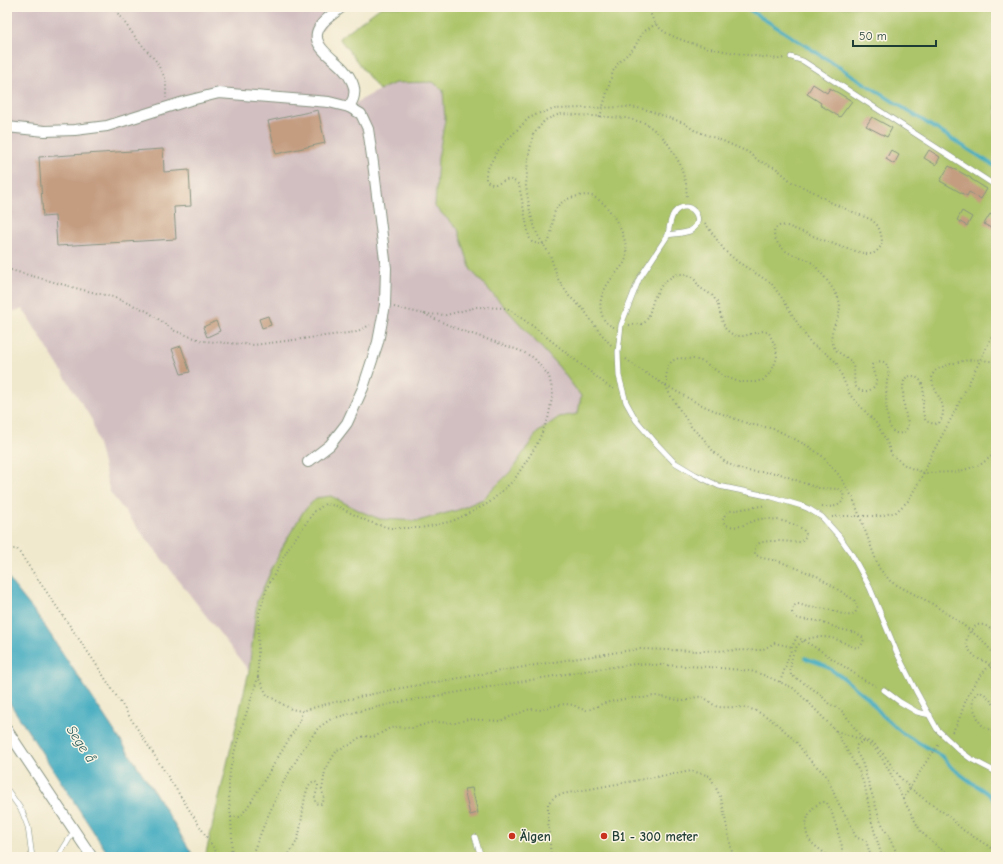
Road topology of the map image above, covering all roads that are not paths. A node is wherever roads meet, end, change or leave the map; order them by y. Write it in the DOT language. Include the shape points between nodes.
graph roads {
  1 [pos="342,7"];
  2 [pos="791,56"];
  3 [pos="349,106"];
  4 [pos="7,127"];
  5 [pos="996,186"];
  6 [pos="668,234"];
  7 [pos="308,462"];
  8 [pos="884,690"];
  9 [pos="930,715"];
  10 [pos="7,730"];
  11 [pos="996,772"];
  12 [pos="7,791"];
  13 [pos="74,831"];
  14 [pos="475,836"];
  15 [pos="32,857"];
  16 [pos="61,857"];
  17 [pos="92,857"];
  18 [pos="481,857"];
  1 -- 3 [label="street" via="320,26 317,35 319,46 345,70 354,87 354,96"];
  2 -- 5 [label="lane" via="803,61"];
  3 -- 4 [label="street" via="329,102 220,94 187,100 107,126 45,131"];
  3 -- 7 [label="street" via="361,114 368,129 386,268 385,306 378,342 363,388 347,423 330,445"];
  6 -- 6 [label="lane" via="689,232 697,224 697,214 686,206 681,208 674,214"];
  6 -- 9 [label="lane" via="639,279 621,325 619,376 626,402 636,420 654,442 674,462 696,475 719,486 809,508 822,517 839,536 863,574 897,653"];
  8 -- 9 [label="lane" via="917,712"];
  9 -- 11 [label="lane" via="937,729 959,750"];
  10 -- 13 [label="street"];
  12 -- 15 [label="lane" via="22,811 28,827"];
  13 -- 16 [label="lane" via="60,854"];
  13 -- 17 [label="street"];
  14 -- 18 [label="lane"];
}
